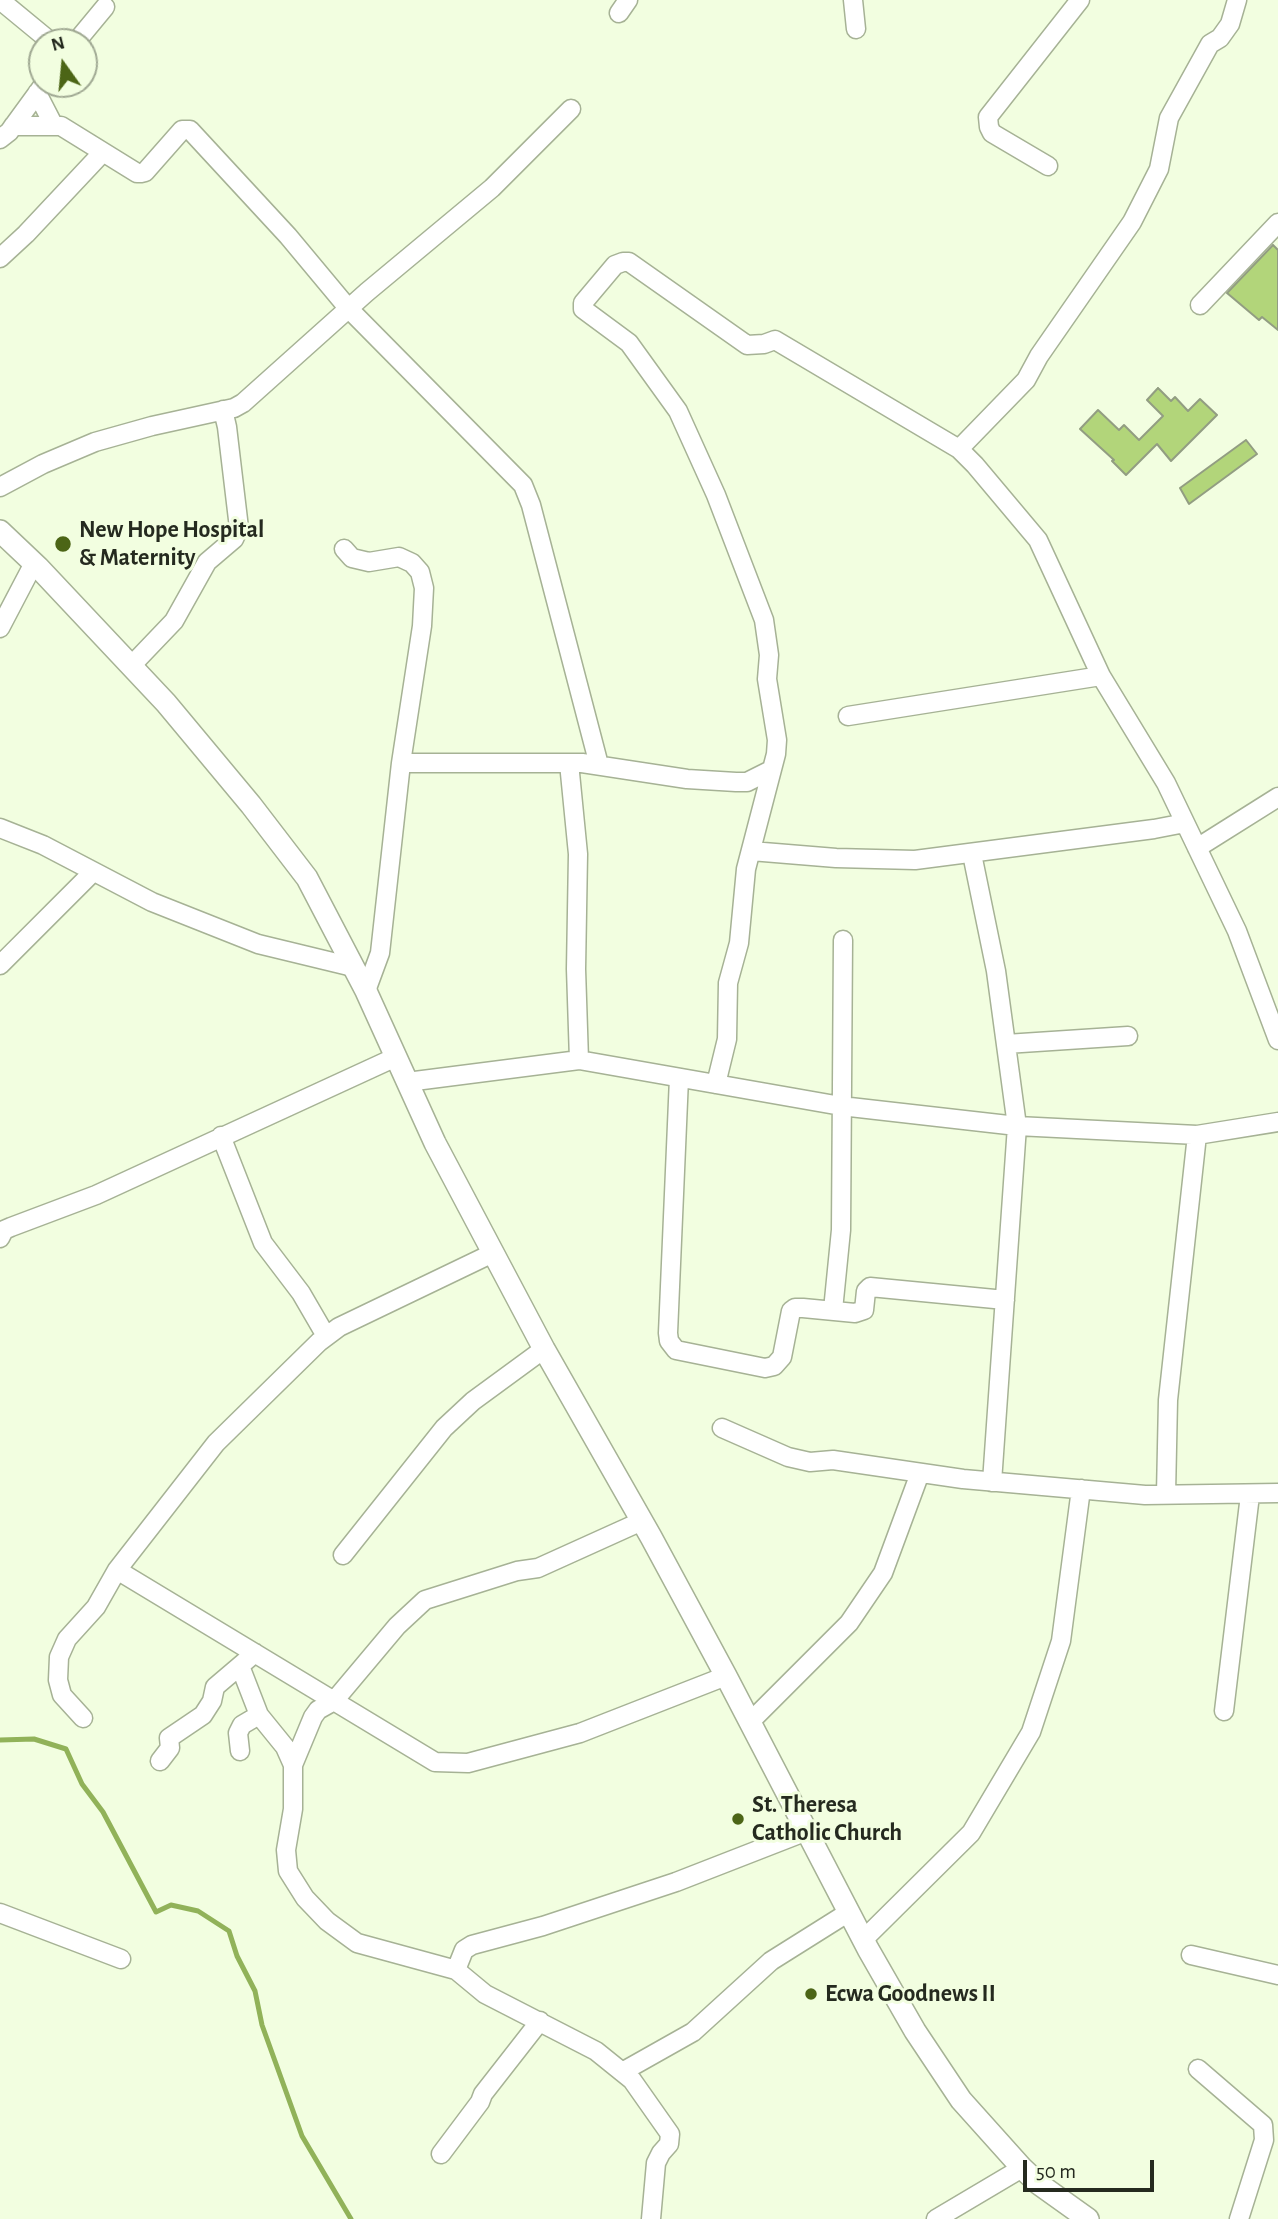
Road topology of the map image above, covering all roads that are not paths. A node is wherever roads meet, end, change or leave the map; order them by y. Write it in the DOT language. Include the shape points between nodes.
graph roads {
  1 [pos="0,0"];
  2 [pos="853,0"];
  3 [pos="1080,0"];
  4 [pos="1237,0"];
  5 [pos="105,7"];
  6 [pos="34,28"];
  7 [pos="88,28"];
  8 [pos="856,29"];
  9 [pos="34,98"];
  10 [pos="44,98"];
  11 [pos="571,109"];
  12 [pos="13,126"];
  13 [pos="54,126"];
  14 [pos="0,139"];
  15 [pos="103,152"];
  16 [pos="1048,166"];
  17 [pos="1278,223"];
  18 [pos="0,258"];
  19 [pos="1200,305"];
  20 [pos="348,309"];
  21 [pos="223,410"];
  22 [pos="959,449"];
  23 [pos="0,487"];
  24 [pos="0,531"];
  25 [pos="344,549"];
  26 [pos="34,563"];
  27 [pos="0,628"];
  28 [pos="131,666"];
  29 [pos="1101,676"];
  30 [pos="848,716"];
  31 [pos="401,763"];
  32 [pos="569,763"];
  33 [pos="599,765"];
  34 [pos="771,770"];
  35 [pos="1278,797"];
  36 [pos="1185,823"];
  37 [pos="0,828"];
  38 [pos="1197,848"];
  39 [pos="751,851"];
  40 [pos="972,854"];
  41 [pos="93,872"];
  42 [pos="843,940"];
  43 [pos="0,965"];
  44 [pos="353,967"];
  45 [pos="366,991"];
  46 [pos="1128,1036"];
  47 [pos="1278,1040"];
  48 [pos="1006,1044"];
  49 [pos="396,1057"];
  50 [pos="579,1060"];
  51 [pos="680,1078"];
  52 [pos="407,1082"];
  53 [pos="716,1084"];
  54 [pos="841,1105"];
  55 [pos="1278,1122"];
  56 [pos="1017,1126"];
  57 [pos="1197,1135"];
  58 [pos="221,1136"];
  59 [pos="0,1238"];
  60 [pos="493,1253"];
  61 [pos="1005,1300"];
  62 [pos="833,1310"];
  63 [pos="326,1336"];
  64 [pos="544,1349"];
  65 [pos="722,1428"];
  66 [pos="920,1473"];
  67 [pos="992,1482"];
  68 [pos="1081,1489"];
  69 [pos="1278,1493"];
  70 [pos="1166,1494"];
  71 [pos="1250,1495"];
  72 [pos="642,1521"];
  73 [pos="343,1555"];
  74 [pos="117,1570"];
  75 [pos="255,1653"];
  76 [pos="240,1666"];
  77 [pos="726,1676"];
  78 [pos="334,1701"];
  79 [pos="1224,1711"];
  80 [pos="259,1715"];
  81 [pos="83,1718"];
  82 [pos="750,1722"];
  83 [pos="240,1751"];
  84 [pos="160,1761"];
  85 [pos="293,1765"];
  86 [pos="807,1831"];
  87 [pos="849,1912"];
  88 [pos="0,1913"];
  89 [pos="863,1940"];
  90 [pos="1191,1955"];
  91 [pos="121,1959"];
  92 [pos="456,1970"];
  93 [pos="1278,1975"];
  94 [pos="540,2021"];
  95 [pos="1198,2069"];
  96 [pos="622,2072"];
  97 [pos="441,2154"];
  98 [pos="1023,2168"];
  99 [pos="651,2219"];
  100 [pos="936,2219"];
  101 [pos="1088,2219"];
  102 [pos="1239,2219"];
  1 -- 6 [label="street"];
  2 -- 8 [label="street"];
  3 -- 16 [label="street" via="988,117 992,133"];
  4 -- 22 [label="street" via="1230,24 1210,44 1169,118 1159,169 1132,222 1026,380"];
  5 -- 7 [label="street"];
  9 -- 12 [label="street"];
  10 -- 13 [label="street"];
  11 -- 20 [label="street" via="492,188"];
  12 -- 13 [label="street"];
  12 -- 14 [label="street"];
  13 -- 15 [label="street"];
  15 -- 18 [label="street"];
  15 -- 20 [label="street" via="136,173 145,172 182,130 190,130"];
  17 -- 19 [label="street"];
  20 -- 21 [label="street" via="243,403"];
  20 -- 33 [label="street" via="523,485"];
  21 -- 23 [label="street" via="95,442"];
  21 -- 28 [label="street" via="239,528 234,539 207,562 174,621"];
  22 -- 29 [label="street" via="1038,540"];
  22 -- 34 [label="street" via="775,340 747,345 629,262 615,265 583,303 587,313 629,343 678,411 716,495 764,620 777,740"];
  24 -- 26 [label="street"];
  25 -- 31 [label="street" via="352,558 369,562 399,557 420,572 422,626"];
  26 -- 27 [label="street"];
  26 -- 28 [label="street"];
  28 -- 44 [label="street" via="251,805 307,878"];
  29 -- 30 [label="street"];
  29 -- 36 [label="street"];
  31 -- 32 [label="street"];
  31 -- 45 [label="street" via="380,953"];
  32 -- 33 [label="street"];
  32 -- 50 [label="street" via="578,854"];
  33 -- 34 [label="street" via="736,782 747,782"];
  34 -- 39 [label="street"];
  35 -- 38 [label="street"];
  36 -- 38 [label="street"];
  36 -- 40 [label="street"];
  37 -- 41 [label="street"];
  38 -- 47 [label="street" via="1237,931"];
  39 -- 40 [label="street" via="915,860"];
  39 -- 53 [label="street" via="739,943 728,983 727,1039"];
  40 -- 48 [label="street"];
  41 -- 43 [label="street"];
  41 -- 44 [label="street" via="152,902 258,944"];
  42 -- 54 [label="street"];
  44 -- 45 [label="street"];
  45 -- 49 [label="street"];
  46 -- 48 [label="street"];
  48 -- 56 [label="street"];
  49 -- 52 [label="street"];
  49 -- 58 [label="street"];
  50 -- 51 [label="street"];
  50 -- 52 [label="street"];
  51 -- 53 [label="street"];
  51 -- 62 [label="street" via="668,1341 676,1350 765,1368 782,1357 791,1311"];
  52 -- 60 [label="street"];
  53 -- 54 [label="street"];
  54 -- 56 [label="street"];
  54 -- 62 [label="street" via="841,1230"];
  55 -- 57 [label="street"];
  56 -- 57 [label="street"];
  56 -- 61 [label="street"];
  57 -- 70 [label="street" via="1168,1400"];
  58 -- 59 [label="street" via="96,1195 4,1230"];
  58 -- 63 [label="street" via="263,1243"];
  60 -- 63 [label="street"];
  60 -- 64 [label="street"];
  61 -- 62 [label="street" via="870,1287 864,1310"];
  61 -- 67 [label="street"];
  63 -- 74 [label="street" via="216,1443"];
  64 -- 72 [label="street"];
  64 -- 73 [label="street" via="444,1428"];
  65 -- 66 [label="street" via="810,1462 833,1460"];
  66 -- 67 [label="street"];
  66 -- 82 [label="street" via="883,1573 849,1623"];
  67 -- 68 [label="street"];
  68 -- 70 [label="street"];
  68 -- 89 [label="street" via="1061,1641 1031,1732 971,1833"];
  69 -- 71 [label="street"];
  70 -- 71 [label="street"];
  71 -- 79 [label="street"];
  72 -- 77 [label="street"];
  72 -- 78 [label="street" via="538,1568 425,1600"];
  74 -- 75 [label="street"];
  74 -- 81 [label="street" via="59,1657 62,1695"];
  75 -- 76 [label="street"];
  75 -- 78 [label="street"];
  76 -- 80 [label="street"];
  76 -- 84 [label="street" via="215,1687 203,1715 169,1738 170,1748"];
  77 -- 78 [label="street" via="580,1733 468,1763 435,1762"];
  77 -- 82 [label="street"];
  78 -- 85 [label="street" via="318,1710"];
  80 -- 83 [label="street" via="242,1725"];
  80 -- 85 [label="street" via="285,1747"];
  82 -- 86 [label="street"];
  85 -- 92 [label="street" via="293,1809 286,1850 288,1871 305,1898 357,1942"];
  86 -- 87 [label="street"];
  86 -- 92 [label="street" via="676,1882 472,1945 464,1951"];
  87 -- 89 [label="street"];
  87 -- 96 [label="street" via="771,1961 693,2032"];
  88 -- 91 [label="street"];
  89 -- 98 [label="street" via="961,2100"];
  90 -- 93 [label="street"];
  92 -- 94 [label="street" via="485,1993"];
  94 -- 96 [label="street" via="596,2051"];
  94 -- 97 [label="street"];
  95 -- 102 [label="street" via="1263,2125 1264,2140"];
  96 -- 99 [label="street" via="670,2134 669,2144 656,2162"];
  98 -- 100 [label="street"];
  98 -- 101 [label="street"];
}
